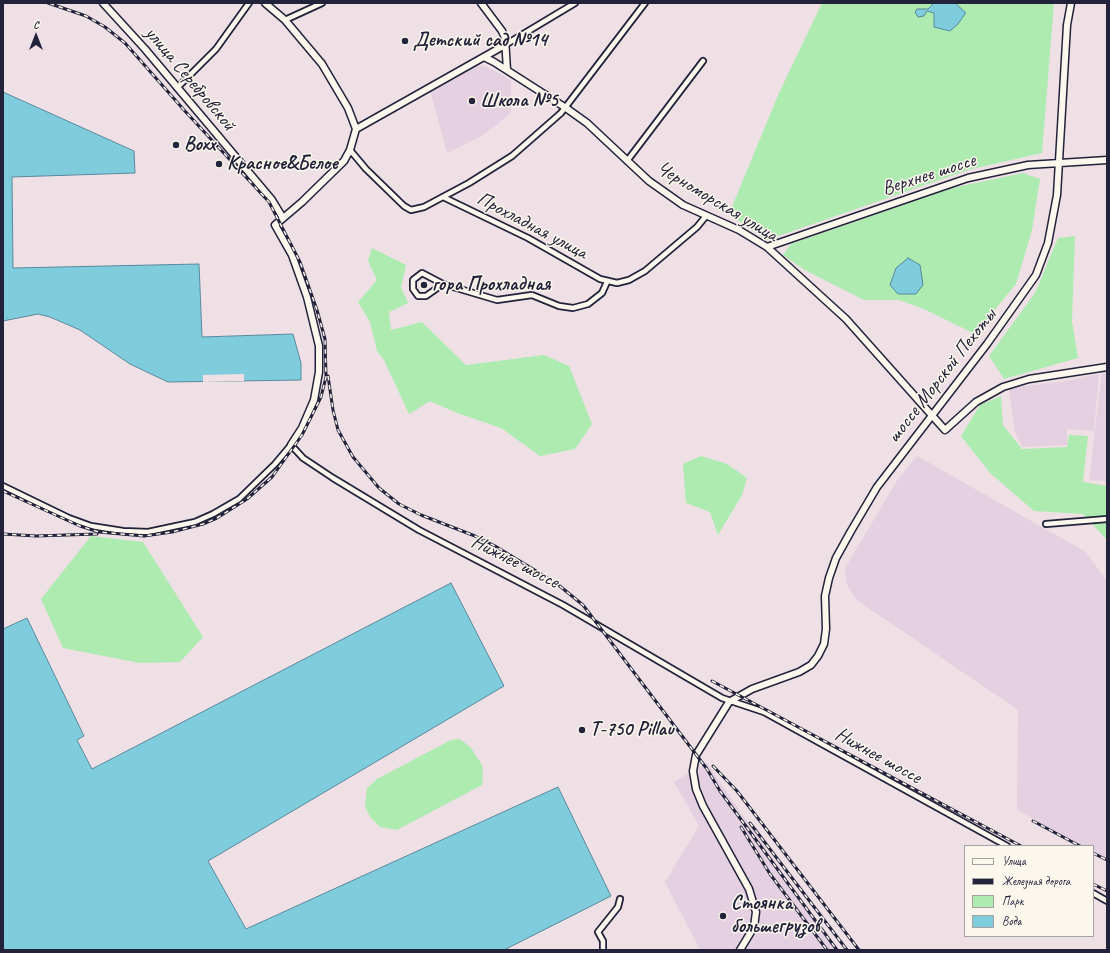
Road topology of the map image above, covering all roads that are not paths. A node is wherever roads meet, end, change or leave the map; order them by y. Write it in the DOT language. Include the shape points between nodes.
graph roads {
  1 [pos="103,3"];
  2 [pos="249,3"];
  3 [pos="266,3"];
  4 [pos="322,3"];
  5 [pos="481,3"];
  6 [pos="575,3"];
  7 [pos="645,3"];
  8 [pos="1070,3"];
  9 [pos="285,20"];
  10 [pos="505,45"];
  11 [pos="484,57"];
  12 [pos="703,61"];
  13 [pos="507,70"];
  14 [pos="177,88"];
  15 [pos="566,108"];
  16 [pos="356,129"];
  17 [pos="350,150"];
  18 [pos="1107,160"];
  19 [pos="627,161"];
  20 [pos="1059,164"];
  21 [pos="443,197"];
  22 [pos="706,216"];
  23 [pos="283,218"];
  24 [pos="767,247"];
  25 [pos="607,282"];
  26 [pos="443,284"];
  27 [pos="1107,367"];
  28 [pos="932,416"];
  29 [pos="291,445"];
  30 [pos="3,486"];
  31 [pos="1107,519"];
  32 [pos="1046,524"];
  33 [pos="729,702"];
  34 [pos="1005,845"];
  35 [pos="1094,894"];
  36 [pos="620,899"];
  37 [pos="1107,901"];
  38 [pos="603,950"];
  39 [pos="740,950"];
  1 -- 14 [label="street, улица Серебровской"];
  2 -- 14 [label="street" via="216,49"];
  3 -- 9 [label="street"];
  4 -- 9 [label="street"];
  5 -- 10 [label="street" via="502,31"];
  6 -- 10 [label="street"];
  7 -- 15 [label="street"];
  8 -- 20 [label="street, шоссе Морской Пехоты"];
  9 -- 16 [label="street" via="322,64 348,108"];
  10 -- 11 [label="street"];
  10 -- 13 [label="street"];
  11 -- 13 [label="street, Черноморская улица"];
  11 -- 16 [label="street"];
  12 -- 19 [label="street"];
  13 -- 15 [label="street, Черноморская улица"];
  14 -- 23 [label="street, улица Серебровской" via="272,200"];
  15 -- 19 [label="street, Черноморская улица" via="587,123"];
  15 -- 21 [label="street" via="512,156"];
  16 -- 17 [label="street"];
  17 -- 21 [label="street" via="384,188 411,210 424,207"];
  17 -- 23 [label="street" via="337,168"];
  18 -- 20 [label="street, Верхнее шоссе"];
  19 -- 22 [label="street, Черноморская улица" via="649,181"];
  20 -- 24 [label="street, Верхнее шоссе" via="1028,165 968,178"];
  20 -- 28 [label="street, шоссе Морской Пехоты" via="1053,219 1048,243 1036,275"];
  21 -- 25 [label="street, Прохладная улица" via="528,238"];
  22 -- 24 [label="street, Черноморская улица" via="739,230"];
  22 -- 25 [label="street" via="697,227 645,271 629,280"];
  23 -- 29 [label="street" via="275,225 292,255 307,297 317,333 320,356 314,400 302,428"];
  24 -- 28 [label="street, Черноморская улица" via="846,319"];
  25 -- 26 [label="street" via="602,293 588,304 573,308 559,306 532,295 497,300"];
  26 -- 26 [label="street" via="422,273 412,280 412,289 418,296 426,296"];
  27 -- 28 [label="street, Черноморская улица" via="1029,379 1003,386 976,402 945,430"];
  28 -- 33 [label="street, шоссе Морской Пехоты" via="877,487 836,558 825,596 826,629 824,644 818,656 811,665 799,672 752,689"];
  29 -- 30 [label="street" via="239,499 195,522 148,532 91,526"];
  29 -- 33 [label="street, Нижнее шоссе" via="303,458 333,478 419,530 563,605"];
  31 -- 32 [label="street"];
  33 -- 34 [label="street, Нижнее шоссе" via="764,712"];
  33 -- 39 [label="street" via="696,755 693,771 696,789 703,806 749,889 754,903 754,927"];
  35 -- 37 [label="street"];
  36 -- 38 [label="street" via="618,907 598,932 604,941"];
}
